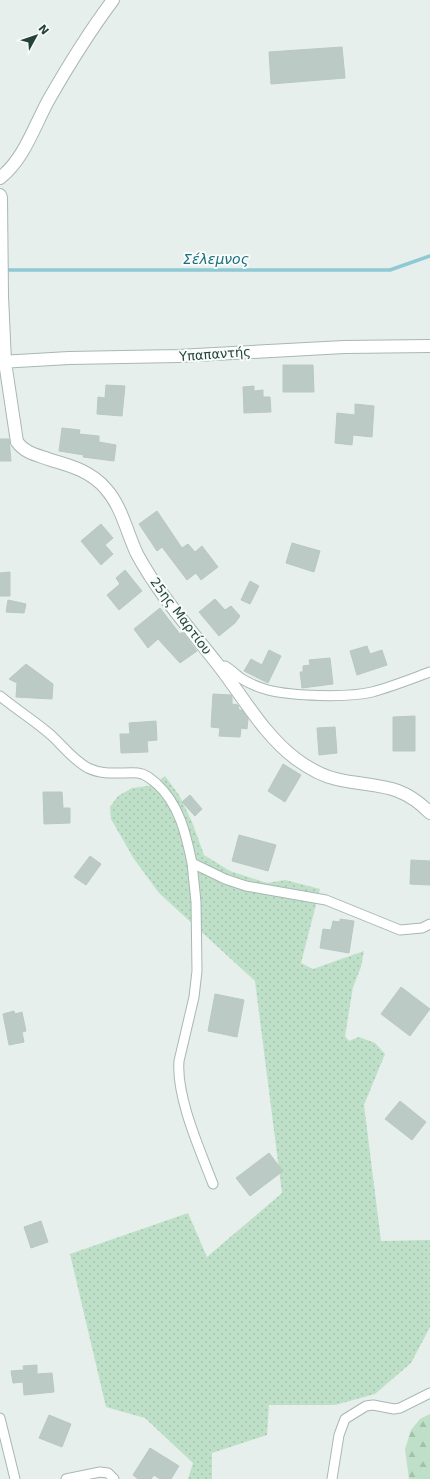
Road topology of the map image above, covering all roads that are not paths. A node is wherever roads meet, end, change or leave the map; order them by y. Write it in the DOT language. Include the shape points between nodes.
graph roads {
  1 [pos="113,0"];
  2 [pos="0,178"];
  3 [pos="0,195"];
  4 [pos="1,234"];
  5 [pos="430,346"];
  6 [pos="2,362"];
  7 [pos="220,668"];
  8 [pos="430,672"];
  9 [pos="0,696"];
  10 [pos="430,813"];
  11 [pos="192,863"];
  12 [pos="430,924"];
  13 [pos="213,1184"];
  14 [pos="430,1393"];
  15 [pos="0,1418"];
  16 [pos="15,1479"];
  17 [pos="66,1479"];
  18 [pos="114,1479"];
  19 [pos="332,1479"];
  1 -- 2 [label="street" via="90,31 46,104 17,161"];
  3 -- 4 [label="street"];
  4 -- 6 [label="street, 25ης Μαρτίου"];
  5 -- 6 [label="street, Υπαπαντής" via="344,347"];
  6 -- 7 [label="street, 25ης Μαρτίου" via="18,442 23,449 31,453 80,469 96,478 107,490 116,503 137,554 158,588"];
  7 -- 8 [label="street" via="225,666 242,679 267,690 310,695 354,695 372,692"];
  7 -- 10 [label="street, 25ης Μαρτίου" via="275,740 296,759 315,771 335,779 394,789 411,796"];
  9 -- 11 [label="street" via="42,728 87,768 106,774 140,773 151,778 165,791 177,810"];
  11 -- 12 [label="street" via="246,886 326,900 400,930 422,928"];
  11 -- 13 [label="street" via="196,902 197,971 194,997 178,1060 178,1071 189,1118"];
  14 -- 19 [label="street" via="394,1410 366,1406 345,1419 338,1435"];
  15 -- 16 [label="street"];
  17 -- 18 [label="street" via="100,1472 108,1473"];
}
